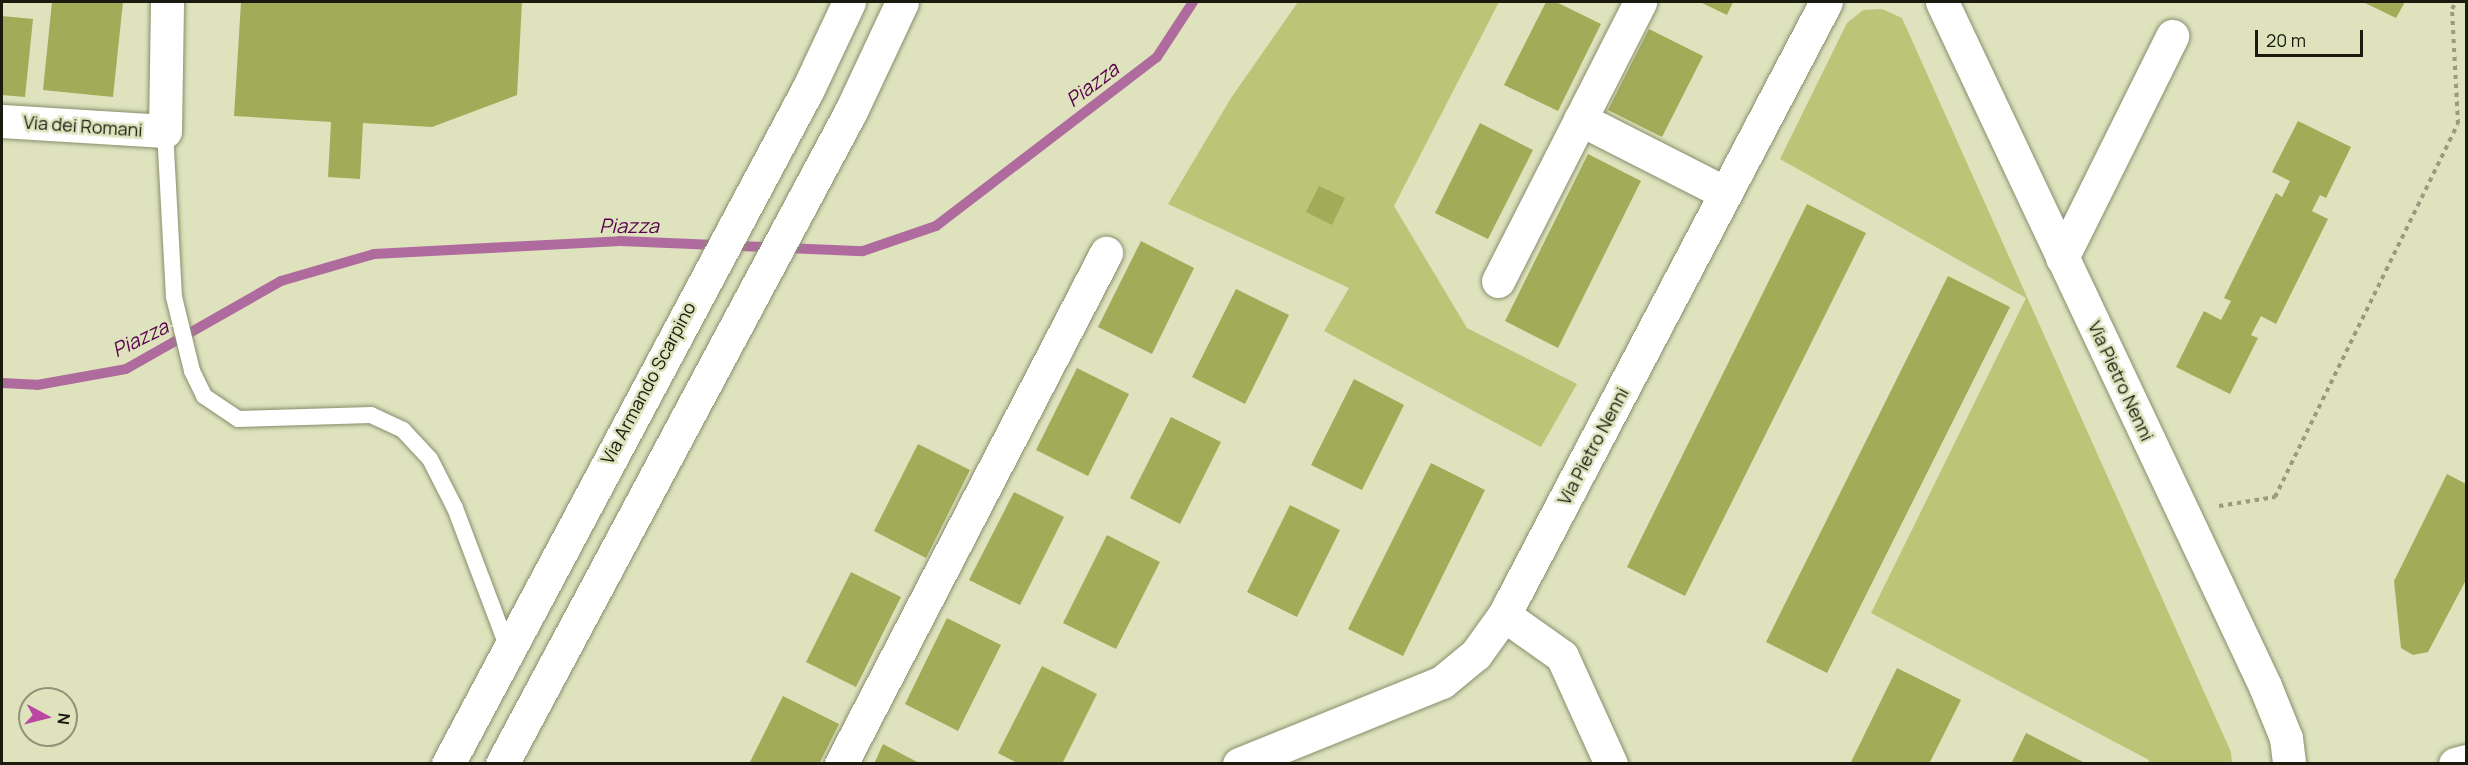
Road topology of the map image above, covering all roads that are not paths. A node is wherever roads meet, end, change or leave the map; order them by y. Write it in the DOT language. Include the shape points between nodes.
graph roads {
  1 [pos="167,2"];
  2 [pos="849,2"];
  3 [pos="902,2"];
  4 [pos="1640,2"];
  5 [pos="1826,2"];
  6 [pos="1942,2"];
  7 [pos="2172,36"];
  8 [pos="1580,119"];
  9 [pos="2,121"];
  10 [pos="165,131"];
  11 [pos="1725,193"];
  12 [pos="1106,253"];
  13 [pos="2062,258"];
  14 [pos="1498,281"];
  15 [pos="1504,615"];
  16 [pos="508,648"];
  17 [pos="2466,761"];
  18 [pos="448,764"];
  19 [pos="502,764"];
  20 [pos="841,764"];
  21 [pos="1239,764"];
  22 [pos="1611,764"];
  23 [pos="2289,764"];
  24 [pos="2455,764"];
  1 -- 10 [label="street"];
  2 -- 16 [label="street, Via Armando Scarpino"];
  3 -- 19 [label="street" via="802,202"];
  4 -- 8 [label="street"];
  5 -- 11 [label="street, Via Pietro Nenni"];
  6 -- 13 [label="street, Via Pietro Nenni"];
  7 -- 13 [label="street"];
  8 -- 11 [label="street"];
  8 -- 14 [label="street"];
  9 -- 10 [label="street, Via dei Romani"];
  10 -- 16 [label="lane" via="174,297 192,371 204,396 238,419 371,415 403,430 430,459 455,508"];
  11 -- 15 [label="street, Via Pietro Nenni"];
  12 -- 20 [label="street"];
  13 -- 23 [label="street, Via Pietro Nenni" via="2265,686 2286,738"];
  15 -- 21 [label="street, Via Pietro Nenni" via="1476,654 1442,682"];
  15 -- 22 [label="street" via="1562,657"];
  16 -- 18 [label="street, Via Armando Scarpino"];
  17 -- 24 [label="street"];
}
